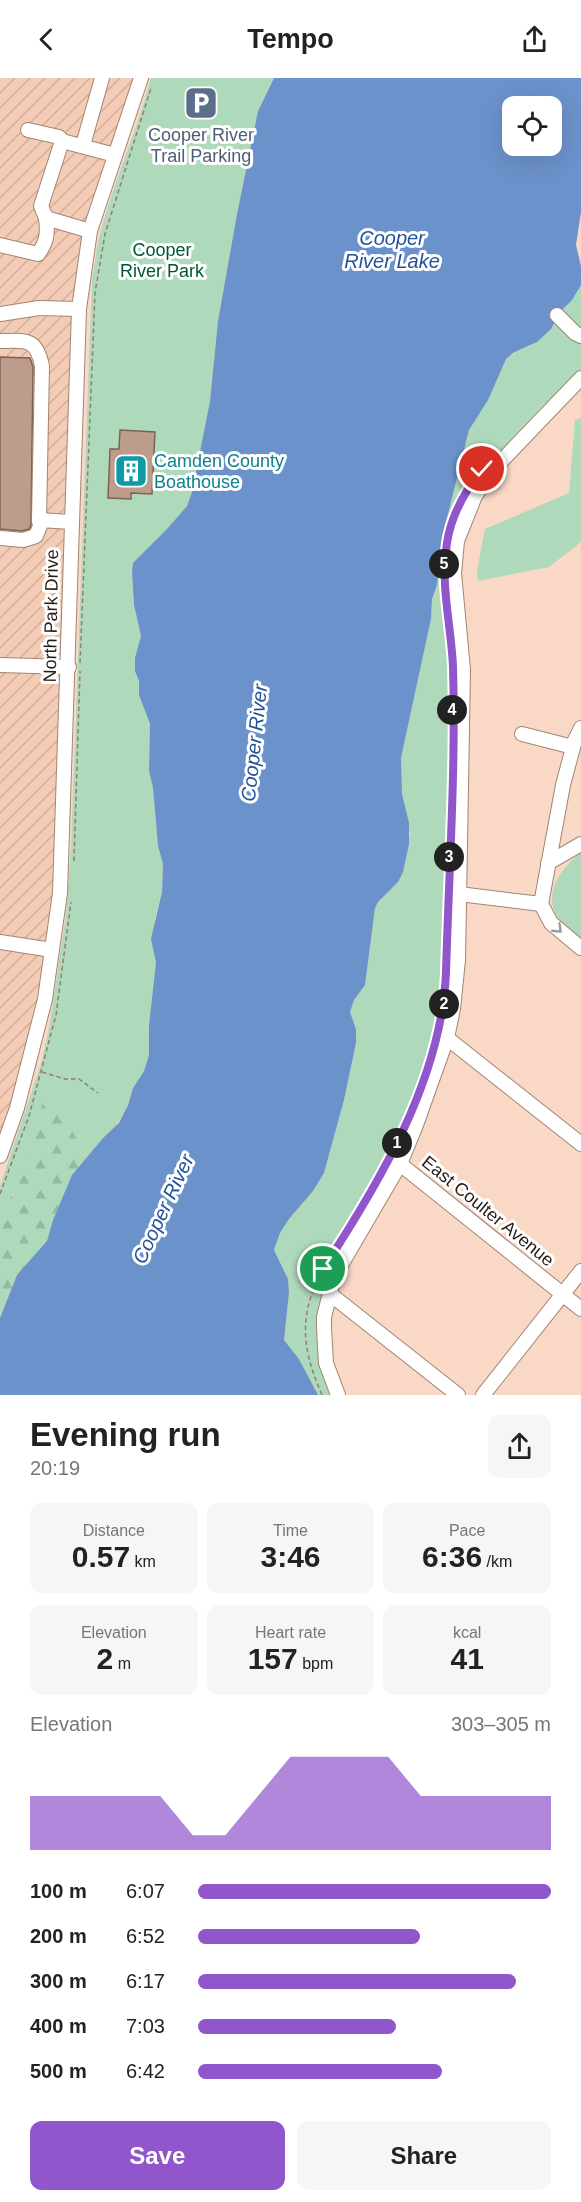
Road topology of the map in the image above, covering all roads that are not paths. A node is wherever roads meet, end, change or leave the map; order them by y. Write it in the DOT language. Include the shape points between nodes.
graph roads {
  1 [pos="102,78"];
  2 [pos="138,79"];
  3 [pos="28,130"];
  4 [pos="62,141"];
  5 [pos="83,146"];
  6 [pos="115,154"];
  7 [pos="46,218"];
  8 [pos="90,231"];
  9 [pos="0,245"];
  10 [pos="79,309"];
  11 [pos="0,314"];
  12 [pos="557,315"];
  13 [pos="581,336"];
  14 [pos="0,341"];
  15 [pos="581,378"];
  16 [pos="39,520"];
  17 [pos="72,522"];
  18 [pos="0,538"];
  19 [pos="0,665"];
  20 [pos="69,668"];
  21 [pos="581,728"];
  22 [pos="522,734"];
  23 [pos="573,747"];
  24 [pos="581,844"];
  25 [pos="548,862"];
  26 [pos="459,894"];
  27 [pos="541,904"];
  28 [pos="0,942"];
  29 [pos="581,948"];
  30 [pos="52,950"];
  31 [pos="447,1038"];
  32 [pos="581,1144"];
  33 [pos="0,1156"];
  34 [pos="400,1164"];
  35 [pos="581,1271"];
  36 [pos="330,1294"];
  37 [pos="562,1294"];
  38 [pos="581,1309"];
  39 [pos="338,1395"];
  40 [pos="458,1395"];
  41 [pos="483,1395"];
  1 -- 5 [label="street"];
  2 -- 6 [label="street, North Park Drive"];
  3 -- 4 [label="street"];
  4 -- 5 [label="street"];
  4 -- 7 [label="street" via="41,206"];
  5 -- 6 [label="street"];
  6 -- 8 [label="street, North Park Drive"];
  7 -- 8 [label="street"];
  7 -- 9 [label="street" via="45,244 38,254"];
  8 -- 10 [label="street, North Park Drive"];
  10 -- 11 [label="street" via="39,308"];
  10 -- 17 [label="street, North Park Drive"];
  12 -- 13 [label="street"];
  14 -- 16 [label="street" via="35,345 39,352"];
  15 -- 26 [label="street" via="491,472 475,496 457,541 454,573 463,670"];
  16 -- 17 [label="street"];
  16 -- 18 [label="street" via="36,536 23,540"];
  17 -- 20 [label="street, North Park Drive"];
  19 -- 20 [label="street"];
  20 -- 30 [label="street, North Park Drive" via="60,893"];
  21 -- 23 [label="street"];
  22 -- 23 [label="street"];
  23 -- 25 [label="street"];
  24 -- 25 [label="street"];
  25 -- 27 [label="street"];
  26 -- 27 [label="street"];
  26 -- 31 [label="street" via="458,960"];
  27 -- 29 [label="street, one-way" via="551,923"];
  28 -- 30 [label="street"];
  30 -- 33 [label="street, North Park Drive" via="35,1041"];
  31 -- 32 [label="street"];
  31 -- 34 [label="street"];
  34 -- 36 [label="street" via="334,1277"];
  34 -- 37 [label="street, East Coulter Avenue"];
  35 -- 37 [label="street"];
  36 -- 39 [label="street" via="324,1317 326,1363"];
  36 -- 40 [label="street"];
  37 -- 38 [label="street, East Coulter Avenue"];
  37 -- 41 [label="street"];
}
